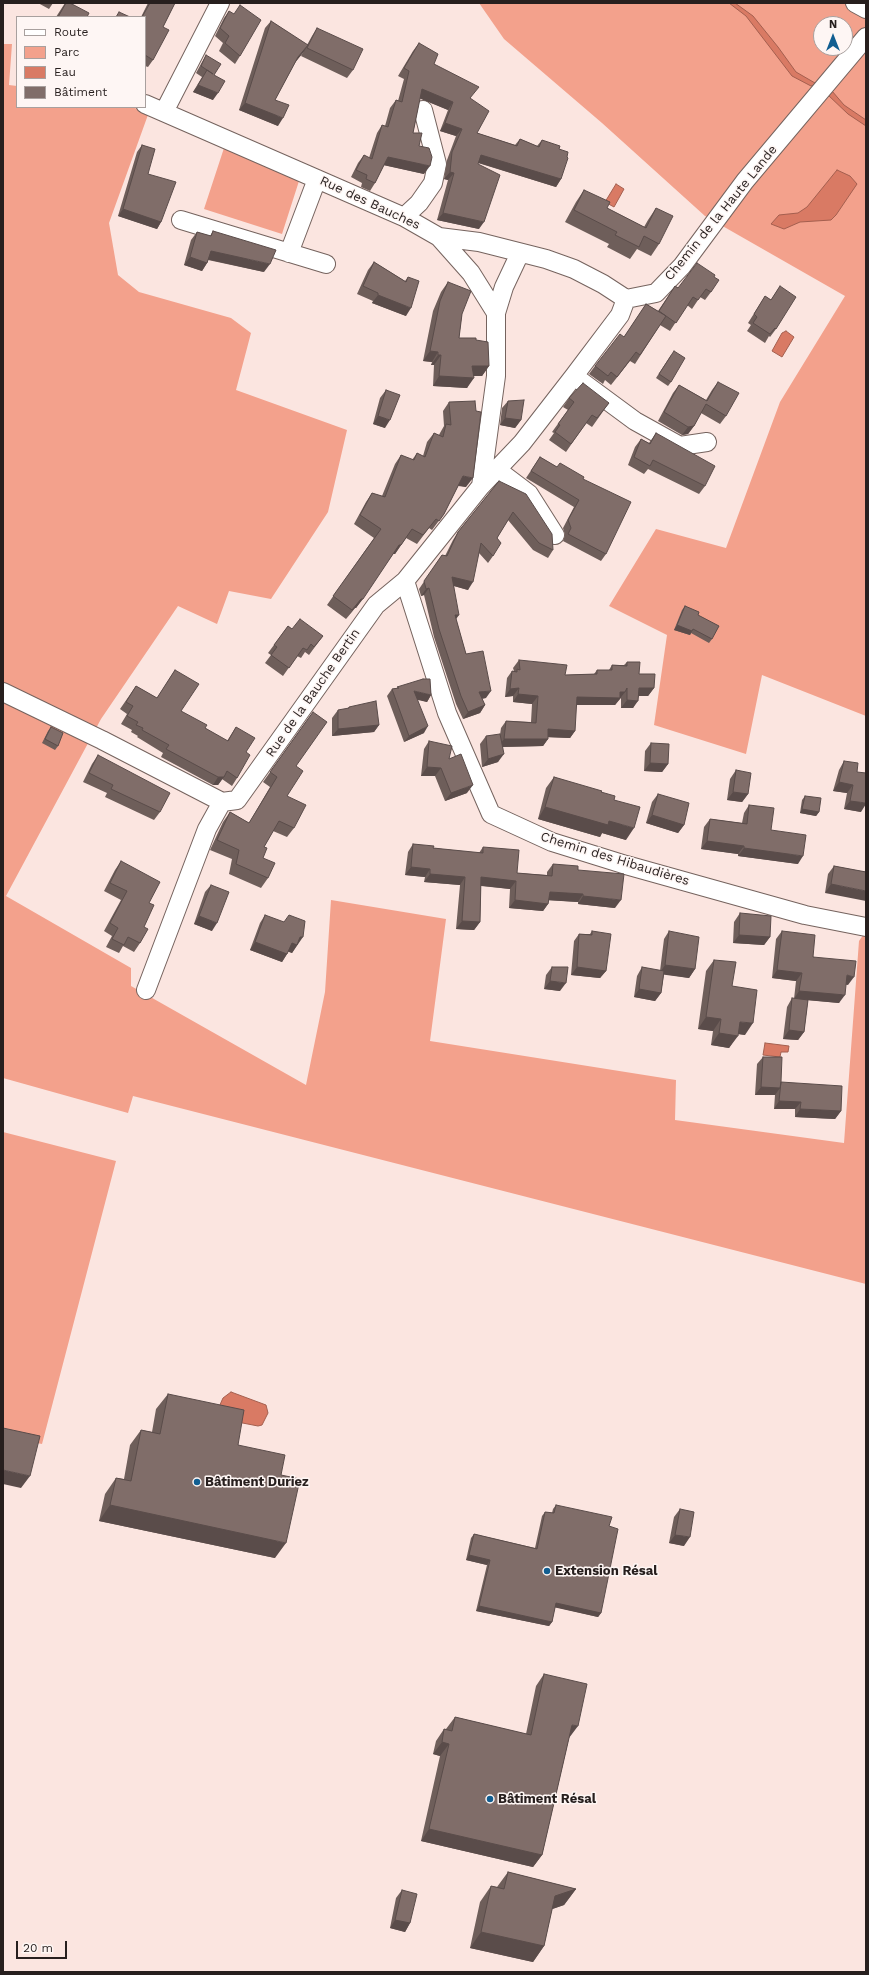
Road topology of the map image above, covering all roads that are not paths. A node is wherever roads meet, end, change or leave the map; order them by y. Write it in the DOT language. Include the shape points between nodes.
graph roads {
  1 [pos="220,3"];
  2 [pos="855,3"];
  3 [pos="866,9"];
  4 [pos="866,37"];
  5 [pos="146,104"];
  6 [pos="423,110"];
  7 [pos="164,112"];
  8 [pos="317,179"];
  9 [pos="404,217"];
  10 [pos="181,220"];
  11 [pos="439,237"];
  12 [pos="289,253"];
  13 [pos="520,253"];
  14 [pos="326,264"];
  15 [pos="626,299"];
  16 [pos="496,313"];
  17 [pos="574,376"];
  18 [pos="707,442"];
  19 [pos="496,469"];
  20 [pos="481,486"];
  21 [pos="555,535"];
  22 [pos="405,581"];
  23 [pos="3,692"];
  24 [pos="222,802"];
  25 [pos="866,927"];
  26 [pos="146,990"];
  1 -- 7 [label="street"];
  2 -- 3 [label="street"];
  4 -- 15 [label="street, Chemin de la Haute Lande" via="745,181 682,266 656,293"];
  5 -- 7 [label="street, Rue des Bauches"];
  6 -- 9 [label="street" via="437,164 433,183"];
  7 -- 8 [label="street, Rue des Bauches"];
  8 -- 9 [label="street, Rue des Bauches"];
  8 -- 12 [label="street"];
  9 -- 11 [label="street, Rue des Bauches"];
  10 -- 12 [label="street"];
  11 -- 13 [label="street" via="479,242"];
  11 -- 16 [label="street, Rue des Bauches" via="471,273"];
  12 -- 14 [label="street"];
  13 -- 15 [label="street" via="574,269"];
  13 -- 16 [label="street" via="504,287"];
  15 -- 17 [label="street" via="620,315"];
  16 -- 20 [label="street" via="496,376"];
  17 -- 18 [label="street" via="635,421 680,446"];
  17 -- 19 [label="street" via="522,443"];
  19 -- 20 [label="street"];
  19 -- 21 [label="street" via="529,494"];
  20 -- 22 [label="street"];
  22 -- 24 [label="street, Rue de la Bauche Bertin" via="376,605 237,800"];
  22 -- 25 [label="street, Chemin des Hibaudières" via="447,713 491,814 552,842 626,865 805,915"];
  23 -- 24 [label="street"];
  24 -- 26 [label="street" via="207,829"];
}
